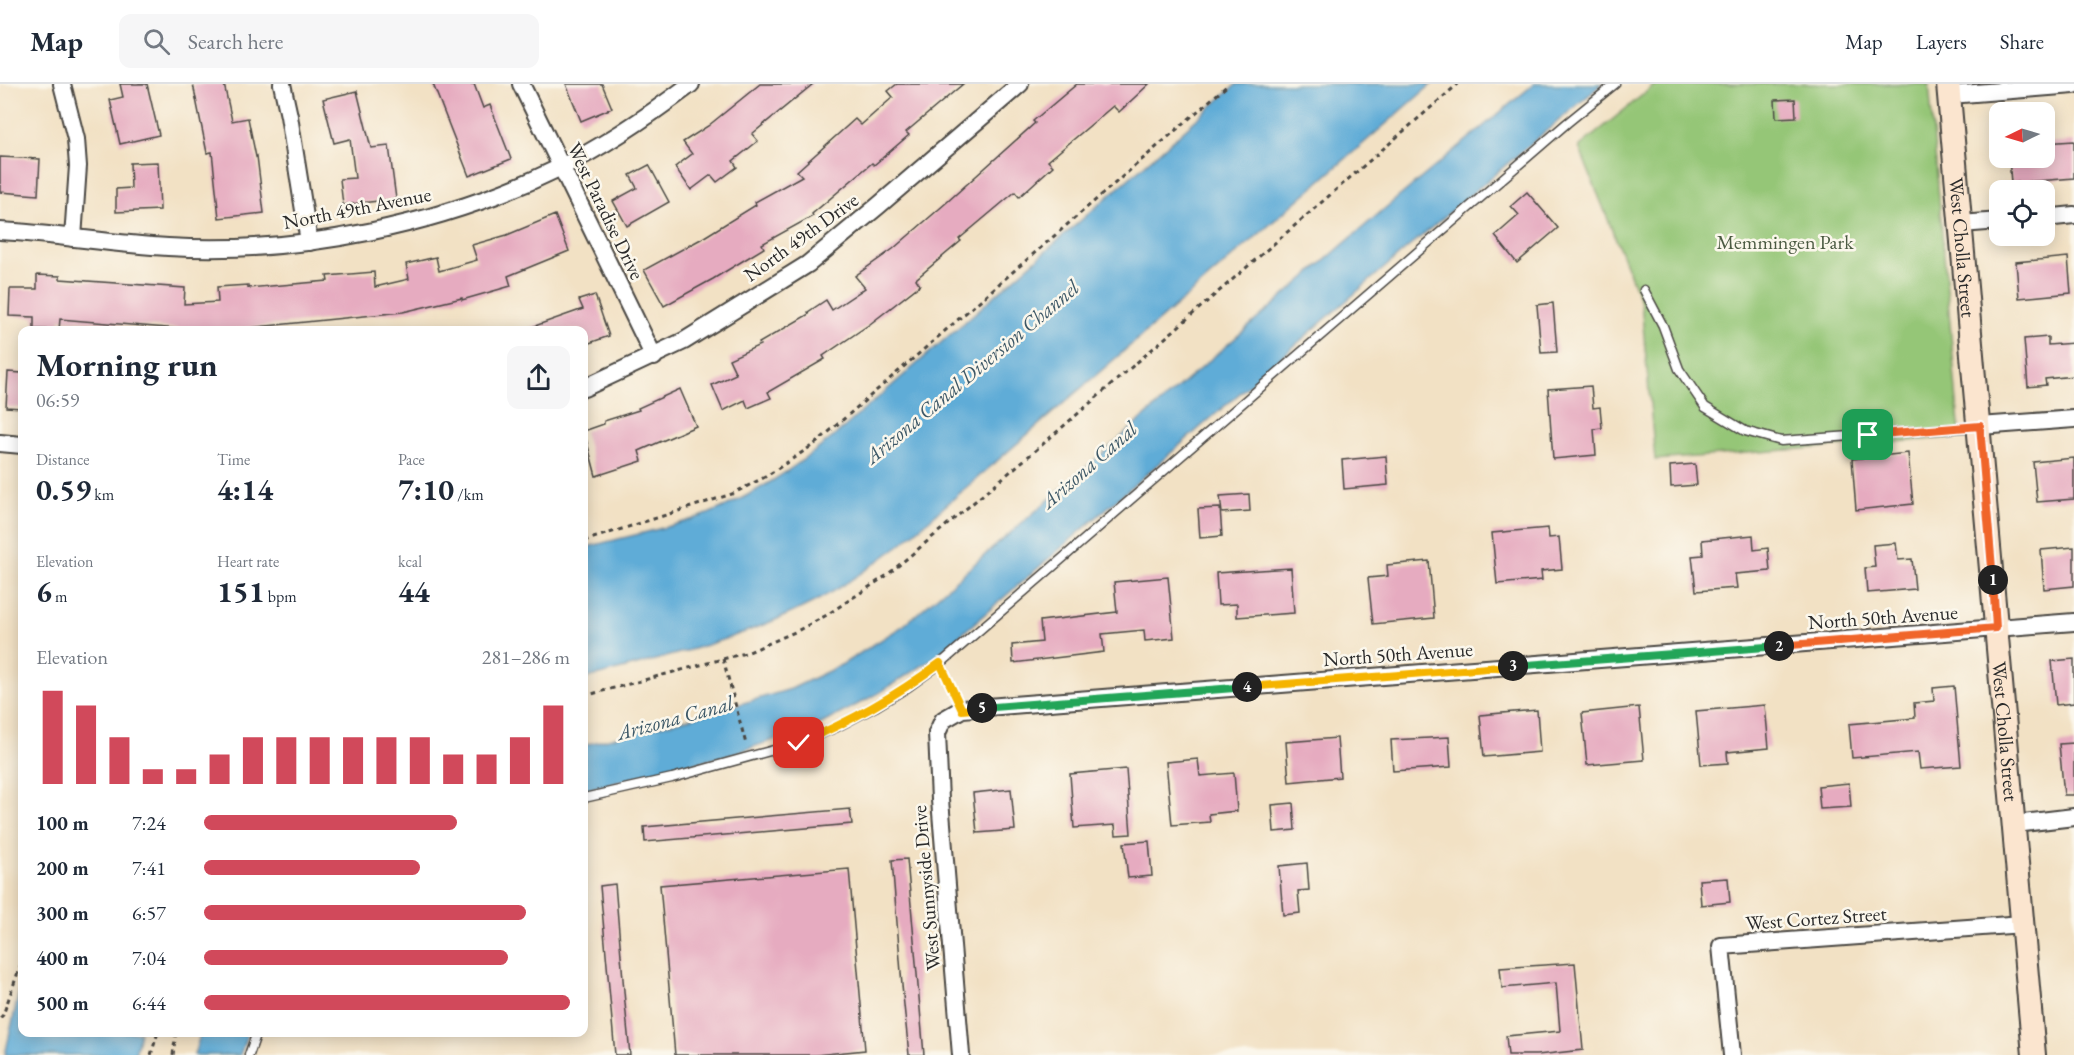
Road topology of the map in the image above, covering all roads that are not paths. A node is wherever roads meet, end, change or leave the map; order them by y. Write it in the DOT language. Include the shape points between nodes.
graph roads {
  1 [pos="62,84"];
  2 [pos="282,84"];
  3 [pos="521,84"];
  4 [pos="691,84"];
  5 [pos="1020,84"];
  6 [pos="1615,84"];
  7 [pos="2074,85"];
  8 [pos="1949,90"];
  9 [pos="561,167"];
  10 [pos="2074,215"];
  11 [pos="2055,217"];
  12 [pos="1989,222"];
  13 [pos="1961,224"];
  14 [pos="0,231"];
  15 [pos="73,238"];
  16 [pos="309,242"];
  17 [pos="1644,290"];
  18 [pos="654,357"];
  19 [pos="588,386"];
  20 [pos="2074,419"];
  21 [pos="1980,426"];
  22 [pos="0,443"];
  23 [pos="18,445"];
  24 [pos="2074,622"];
  25 [pos="1996,628"];
  26 [pos="943,720"];
  27 [pos="588,797"];
  28 [pos="2074,817"];
  29 [pos="2015,824"];
  30 [pos="2023,924"];
  31 [pos="255,1037"];
  32 [pos="249,1055"];
  33 [pos="962,1055"];
  34 [pos="1732,1055"];
  35 [pos="2034,1055"];
  1 -- 15 [label="street" via="76,139 78,166"];
  2 -- 16 [label="street"];
  3 -- 9 [label="street, West Paradise Drive"];
  4 -- 9 [label="street, North 49th Avenue" via="642,121"];
  5 -- 18 [label="street, North 49th Drive" via="808,264"];
  6 -- 27 [label="lane" via="908,687 837,727 781,749"];
  7 -- 8 [label="street"];
  8 -- 13 [label="street, West Cholla Street"];
  9 -- 16 [label="street, North 49th Avenue" via="478,202 396,225"];
  9 -- 18 [label="street, West Paradise Drive"];
  10 -- 11 [label="street"];
  12 -- 13 [label="street"];
  13 -- 21 [label="street, West Cholla Street"];
  14 -- 15 [label="street, North 49th Avenue"];
  15 -- 16 [label="street, North 49th Avenue" via="169,247 244,248"];
  17 -- 21 [label="lane" via="1663,326 1678,369 1705,407 1745,431 1781,441"];
  18 -- 19 [label="street, North 49th Drive"];
  20 -- 21 [label="street"];
  21 -- 25 [label="street, West Cholla Street"];
  22 -- 23 [label="street"];
  24 -- 25 [label="street, North 50th Avenue"];
  25 -- 26 [label="street, North 50th Avenue" via="962,710"];
  25 -- 29 [label="street, West Cholla Street"];
  26 -- 33 [label="street, West Sunnyside Drive" via="937,733 938,770"];
  28 -- 29 [label="street"];
  29 -- 30 [label="street, West Cholla Street"];
  30 -- 34 [label="street, West Cortez Street" via="1721,946"];
  30 -- 35 [label="street, West Cholla Street"];
  31 -- 32 [label="lane"];
}
